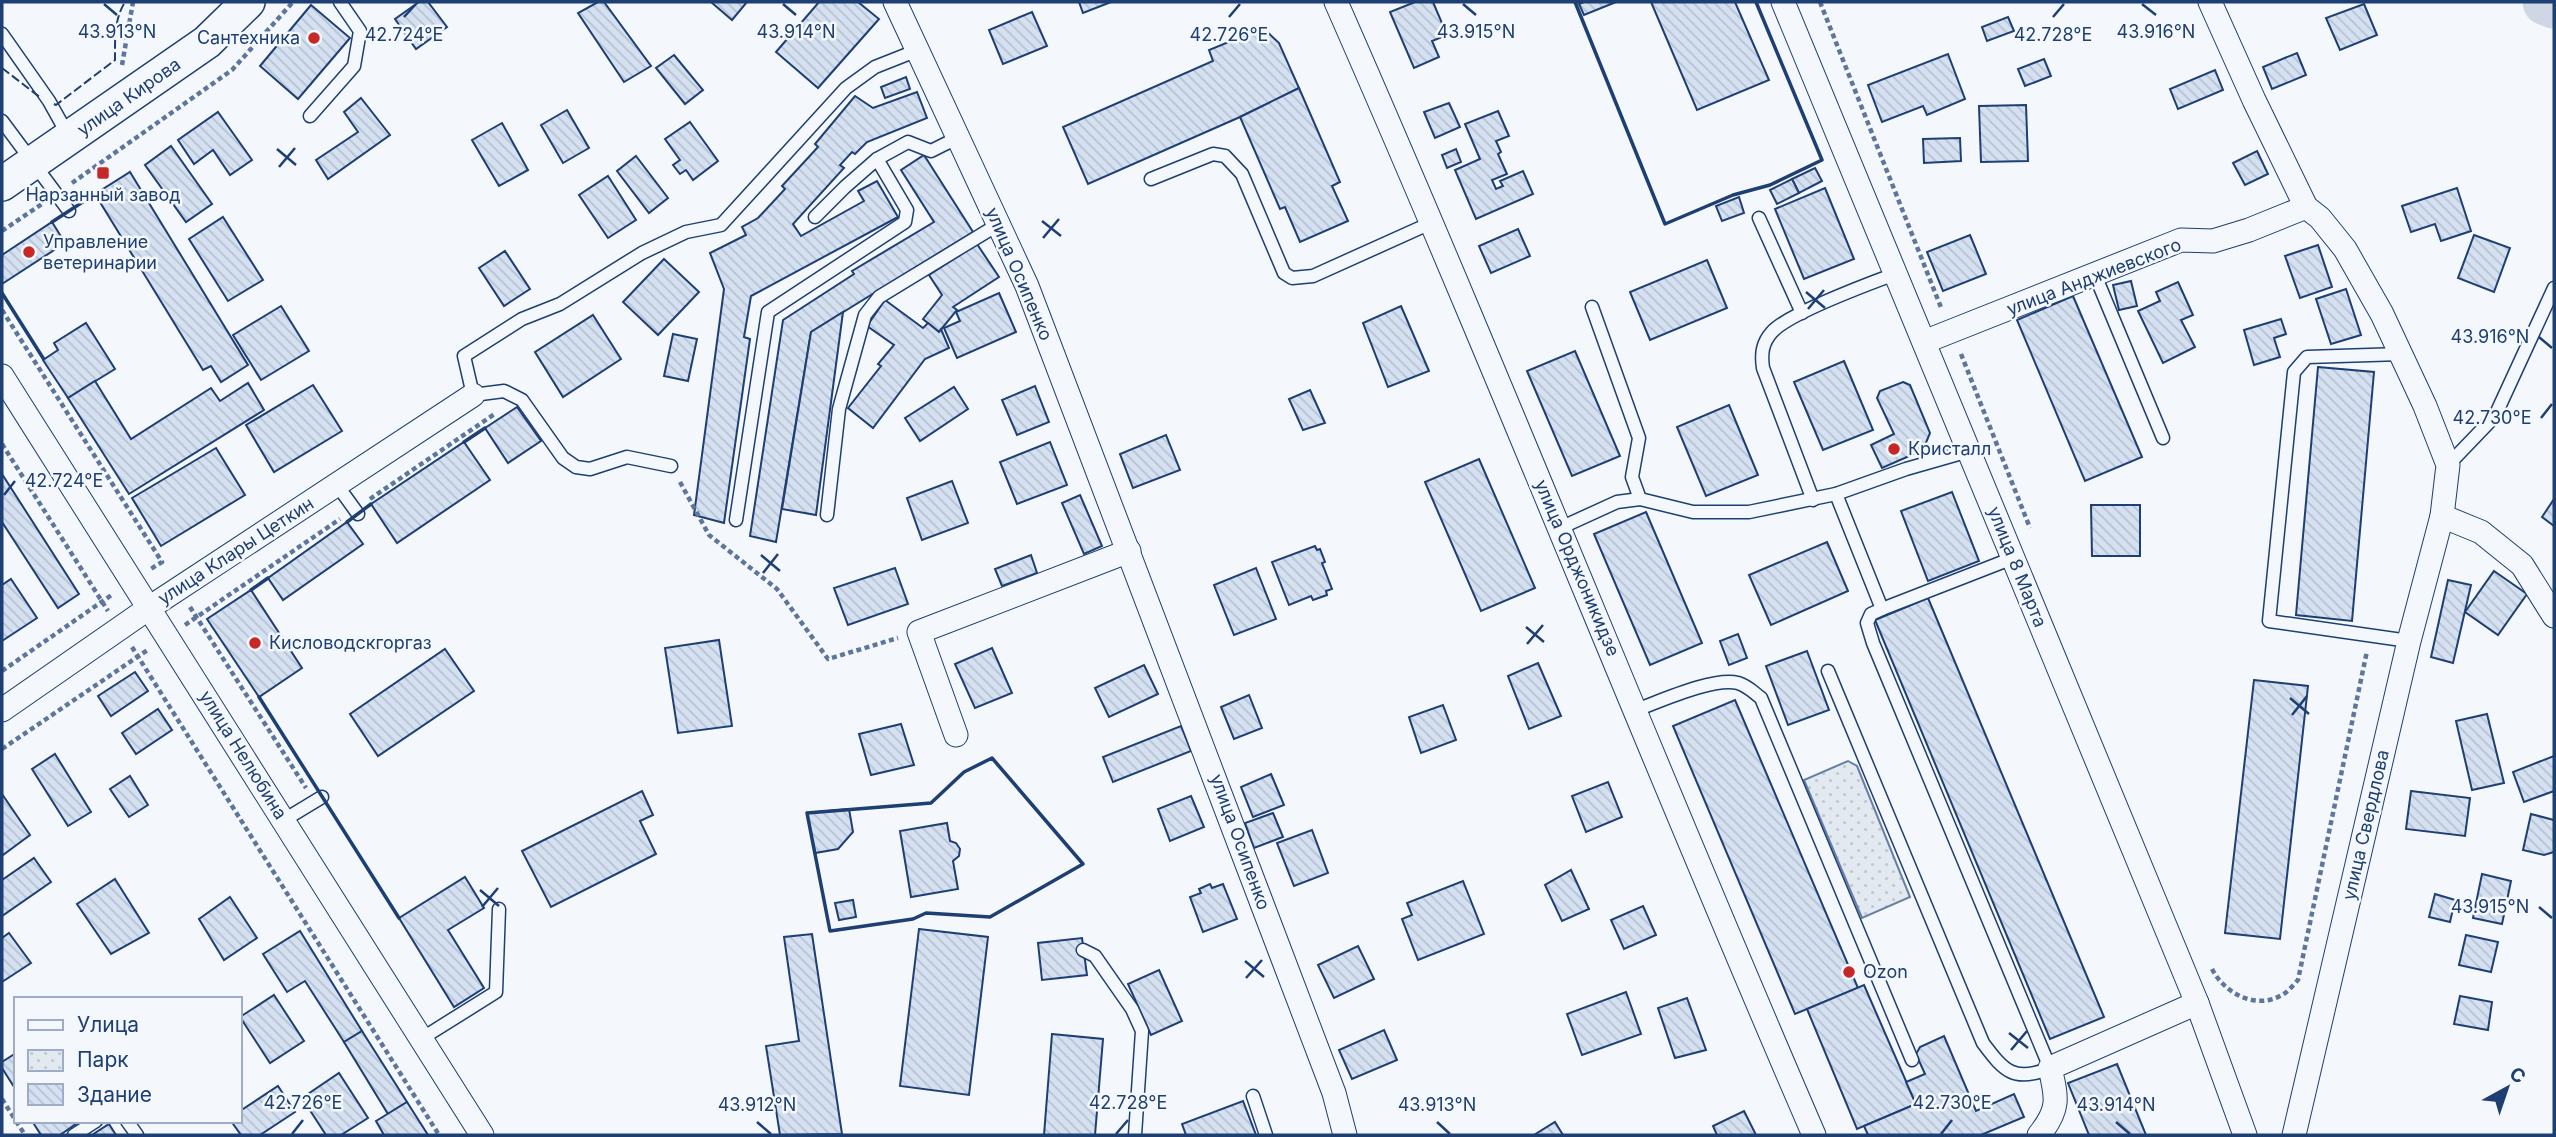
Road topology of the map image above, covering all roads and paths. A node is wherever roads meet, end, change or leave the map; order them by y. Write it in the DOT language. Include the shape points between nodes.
graph roads {
  1 [pos="134,2"];
  2 [pos="248,2"];
  3 [pos="293,2"];
  4 [pos="340,2"];
  5 [pos="895,2"];
  6 [pos="1336,2"];
  7 [pos="1783,2"];
  8 [pos="1820,2"];
  9 [pos="2210,2"];
  10 [pos="2,34"];
  11 [pos="918,50"];
  12 [pos="114,71"];
  13 [pos="310,116"];
  14 [pos="2,121"];
  15 [pos="958,137"];
  16 [pos="71,138"];
  17 [pos="877,159"];
  18 [pos="34,162"];
  19 [pos="1151,179"];
  20 [pos="2,184"];
  21 [pos="57,194"];
  22 [pos="2306,207"];
  23 [pos="69,211"];
  24 [pos="815,217"];
  25 [pos="1759,218"];
  26 [pos="1433,222"];
  27 [pos="999,224"];
  28 [pos="2,230"];
  29 [pos="1895,274"];
  30 [pos="2095,275"];
  31 [pos="2554,288"];
  32 [pos="1592,307"];
  33 [pos="1802,313"];
  34 [pos="1951,332"];
  35 [pos="1924,342"];
  36 [pos="2401,354"];
  37 [pos="2,376"];
  38 [pos="473,395"];
  39 [pos="518,398"];
  40 [pos="2163,438"];
  41 [pos="2,444"];
  42 [pos="1969,451"];
  43 [pos="671,466"];
  44 [pos="2448,466"];
  45 [pos="337,485"];
  46 [pos="1836,494"];
  47 [pos="1640,499"];
  48 [pos="1813,500"];
  49 [pos="356,512"];
  50 [pos="827,514"];
  51 [pos="2442,516"];
  52 [pos="736,520"];
  53 [pos="1560,527"];
  54 [pos="2034,538"];
  55 [pos="1129,551"];
  56 [pos="2013,558"];
  57 [pos="162,562"];
  58 [pos="179,589"];
  59 [pos="149,608"];
  60 [pos="1882,609"];
  61 [pos="2554,616"];
  62 [pos="197,618"];
  63 [pos="120,629"];
  64 [pos="919,632"];
  65 [pos="168,636"];
  66 [pos="2370,636"];
  67 [pos="2409,641"];
  68 [pos="138,656"];
  69 [pos="1828,671"];
  70 [pos="2,710"];
  71 [pos="1636,710"];
  72 [pos="956,735"];
  73 [pos="2,749"];
  74 [pos="318,799"];
  75 [pos="284,820"];
  76 [pos="499,909"];
  77 [pos="1083,950"];
  78 [pos="2210,965"];
  79 [pos="2197,1003"];
  80 [pos="421,1039"];
  81 [pos="1912,1059"];
  82 [pos="2050,1068"];
  83 [pos="1253,1096"];
  84 [pos="2,1099"];
  85 [pos="14,1118"];
  86 [pos="93,1123"];
  87 [pos="480,1134"];
  88 [pos="74,1135"];
  89 [pos="439,1135"];
  90 [pos="1135,1135"];
  91 [pos="1266,1135"];
  92 [pos="1345,1135"];
  93 [pos="1814,1135"];
  94 [pos="2039,1135"];
  95 [pos="2245,1135"];
  96 [pos="2294,1135"];
  1 -- 12 [label="path" via="123,64"];
  2 -- 16 [label="street, улица Кирова" via="207,42"];
  3 -- 21 [label="path" via="232,70"];
  4 -- 13 [label="lane" via="360,31 354,66"];
  5 -- 11 [label="street, улица Осипенко"];
  6 -- 26 [label="street, улица Орджоникидзе"];
  7 -- 29 [label="street, улица 8 Марта"];
  8 -- 34 [label="path"];
  9 -- 22 [label="street"];
  10 -- 16 [label="lane"];
  11 -- 15 [label="street, улица Осипенко"];
  11 -- 38 [label="lane" via="875,67 846,89 721,225 686,232 642,253 464,356"];
  14 -- 18 [label="lane"];
  15 -- 17 [label="lane" via="931,150 908,142"];
  15 -- 27 [label="street, улица Осипенко"];
  16 -- 18 [label="street, улица Кирова"];
  17 -- 24 [label="lane"];
  17 -- 52 [label="lane" via="907,210 905,222 768,312"];
  18 -- 20 [label="street, улица Кирова"];
  18 -- 21 [label="lane"];
  19 -- 26 [label="lane" via="1213,154 1225,156 1242,174 1284,273 1292,278 1313,276"];
  21 -- 23 [label="lane"];
  21 -- 28 [label="path"];
  22 -- 30 [label="street, улица Анджиевского" via="2213,241 2181,240"];
  22 -- 36 [label="street" via="2345,249"];
  25 -- 33 [label="lane"];
  26 -- 53 [label="street, улица Орджоникидзе"];
  27 -- 50 [label="lane" via="879,297 865,315 839,410"];
  27 -- 55 [label="street, улица Осипенко"];
  29 -- 33 [label="lane"];
  29 -- 35 [label="street, улица 8 Марта"];
  30 -- 34 [label="street, улица Анджиевского"];
  30 -- 40 [label="lane"];
  31 -- 44 [label="lane" via="2495,416"];
  32 -- 47 [label="lane" via="1639,438 1632,477"];
  33 -- 48 [label="lane" via="1771,332 1761,353"];
  34 -- 35 [label="street, улица Анджиевского"];
  34 -- 54 [label="path"];
  35 -- 42 [label="street, улица 8 Марта"];
  36 -- 44 [label="street"];
  36 -- 66 [label="lane" via="2307,357 2294,372 2270,621"];
  37 -- 59 [label="street, улица Нелюбина"];
  38 -- 39 [label="lane" via="504,391"];
  38 -- 45 [label="street, улица Клары Цеткин"];
  39 -- 43 [label="lane" via="563,458 576,467 590,470 626,457"];
  39 -- 49 [label="path"];
  41 -- 63 [label="path"];
  42 -- 46 [label="lane"];
  42 -- 56 [label="street, улица 8 Марта"];
  43 -- 64 [label="path" via="709,535 777,589 828,659"];
  44 -- 51 [label="street, улица Свердлова"];
  45 -- 49 [label="lane"];
  45 -- 58 [label="street, улица Клары Цеткин"];
  46 -- 48 [label="lane"];
  46 -- 60 [label="lane"];
  47 -- 48 [label="lane" via="1693,512 1749,512"];
  47 -- 53 [label="lane" via="1617,502"];
  49 -- 62 [label="path"];
  51 -- 61 [label="street" via="2481,532 2522,565"];
  51 -- 67 [label="street, улица Свердлова"];
  53 -- 71 [label="street, улица Орджоникидзе"];
  55 -- 64 [label="street"];
  55 -- 92 [label="street, улица Осипенко" via="1334,1093"];
  56 -- 60 [label="lane"];
  56 -- 79 [label="street, улица 8 Марта"];
  57 -- 58 [label="path"];
  58 -- 59 [label="street, улица Клары Цеткин"];
  58 -- 62 [label="path"];
  59 -- 63 [label="street, улица Клары Цеткин"];
  59 -- 65 [label="street, улица Нелюбина"];
  60 -- 82 [label="lane" via="1871,614 1867,623 1873,643"];
  62 -- 65 [label="path"];
  62 -- 74 [label="path"];
  63 -- 68 [label="path"];
  63 -- 70 [label="street, улица Клары Цеткин"];
  64 -- 72 [label="street"];
  65 -- 68 [label="path"];
  65 -- 75 [label="street, улица Нелюбина"];
  66 -- 67 [label="lane"];
  66 -- 78 [label="path" via="2298,980 2282,995 2260,1003 2233,993"];
  67 -- 96 [label="street, улица Свердлова"];
  68 -- 73 [label="path"];
  68 -- 89 [label="path"];
  69 -- 82 [label="lane" via="1983,1043 2000,1066 2017,1076"];
  71 -- 81 [label="lane" via="1714,684 1735,682 1761,698"];
  71 -- 93 [label="street, улица Орджоникидзе"];
  74 -- 75 [label="lane"];
  75 -- 80 [label="street, улица Нелюбина"];
  76 -- 80 [label="lane" via="496,992"];
  77 -- 90 [label="lane" via="1095,956 1142,1031"];
  79 -- 82 [label="street"];
  79 -- 95 [label="street, улица 8 Марта"];
  80 -- 87 [label="street, улица Нелюбина"];
  82 -- 94 [label="street" via="2057,1099"];
  83 -- 91 [label="lane"];
  84 -- 85 [label="path"];
  86 -- 88 [label="lane"];
}
